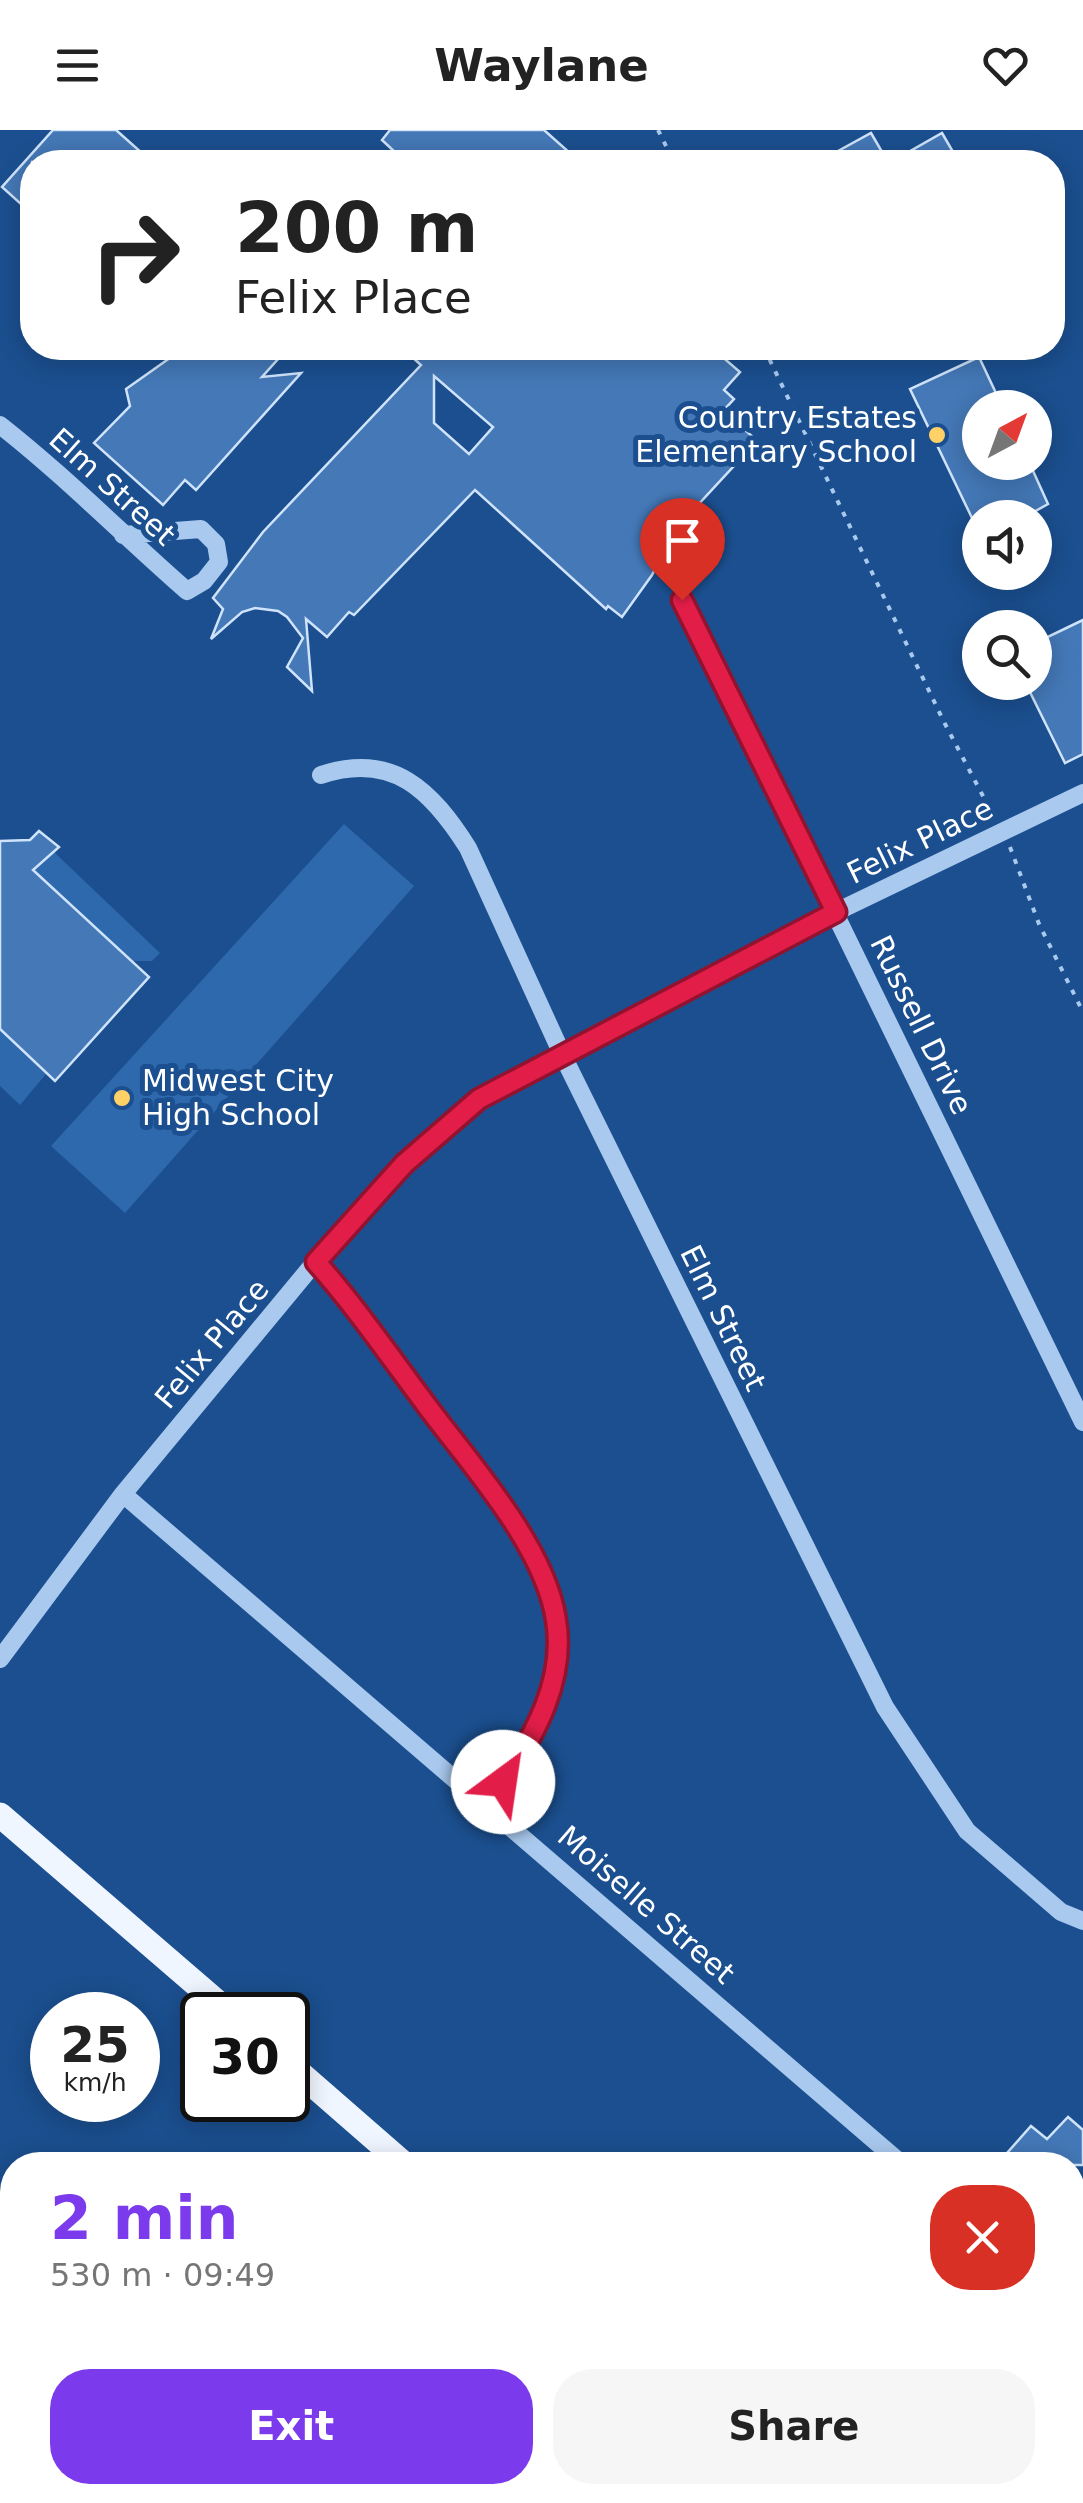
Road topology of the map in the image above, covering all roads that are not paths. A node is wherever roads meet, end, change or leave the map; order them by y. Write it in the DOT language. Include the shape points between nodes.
graph roads {
  1 [pos="0,425"];
  2 [pos="123,534"];
  3 [pos="682,600"];
  4 [pos="321,775"];
  5 [pos="1083,793"];
  6 [pos="836,912"];
  7 [pos="562,1054"];
  8 [pos="316,1262"];
  9 [pos="1083,1422"];
  10 [pos="123,1494"];
  11 [pos="0,1659"];
  12 [pos="488,1805"];
  13 [pos="0,1815"];
  14 [pos="1083,1920"];
  15 [pos="205,1992"];
  16 [pos="310,2082"];
  17 [pos="390,2152"];
  18 [pos="888,2152"];
  1 -- 2 [label="street, Elm Street"];
  2 -- 2 [label="street, Elm Street" via="187,591 220,562 216,544 201,529"];
  3 -- 6 [label="street, Russell Drive"];
  4 -- 7 [label="street, Elm Street" via="381,768 440,808 468,848"];
  5 -- 6 [label="street, Felix Place"];
  6 -- 7 [label="street, Felix Place"];
  6 -- 9 [label="street, Russell Drive"];
  7 -- 8 [label="street, Felix Place" via="479,1099 438,1132"];
  7 -- 14 [label="street, Elm Street" via="885,1706 967,1832 1061,1912"];
  8 -- 10 [label="street, Felix Place"];
  8 -- 12 [label="street" via="500,1505 536,1561 556,1619 549,1699"];
  10 -- 11 [label="street, Felix Place"];
  10 -- 12 [label="street, Moiselle Street"];
  12 -- 18 [label="street, Moiselle Street"];
  13 -- 15 [label="main road"];
  16 -- 17 [label="main road"];
}
